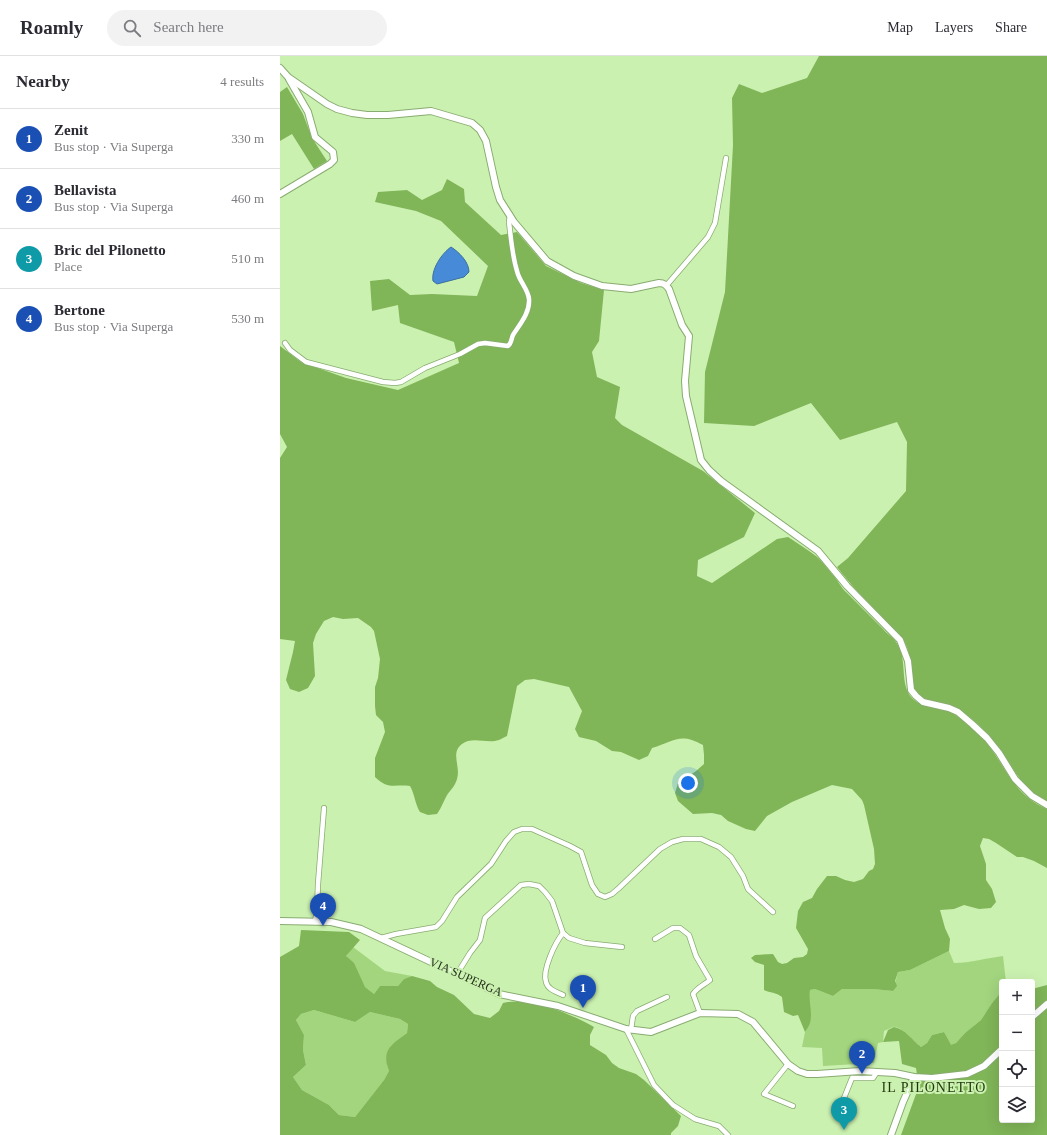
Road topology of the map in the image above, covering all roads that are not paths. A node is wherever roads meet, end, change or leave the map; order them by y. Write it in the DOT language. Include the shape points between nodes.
graph roads {
  1 [pos="280,68"];
  2 [pos="288,77"];
  3 [pos="726,158"];
  4 [pos="280,194"];
  5 [pos="510,215"];
  6 [pos="666,286"];
  7 [pos="285,343"];
  8 [pos="1047,805"];
  9 [pos="324,808"];
  10 [pos="773,912"];
  11 [pos="280,921"];
  12 [pos="315,922"];
  13 [pos="563,933"];
  14 [pos="381,938"];
  15 [pos="655,940"];
  16 [pos="622,947"];
  17 [pos="457,974"];
  18 [pos="564,995"];
  19 [pos="667,997"];
  20 [pos="1047,1004"];
  21 [pos="700,1014"];
  22 [pos="1034,1015"];
  23 [pos="628,1030"];
  24 [pos="1000,1051"];
  25 [pos="788,1064"];
  26 [pos="877,1072"];
  27 [pos="914,1077"];
  28 [pos="793,1106"];
  29 [pos="840,1108"];
  30 [pos="728,1135"];
  31 [pos="891,1135"];
  1 -- 2 [label="street"];
  2 -- 4 [label="street" via="308,112 315,137 332,152 334,160"];
  2 -- 5 [label="street" via="327,104 352,113 388,115 431,111 472,123 480,130 486,141 500,200"];
  3 -- 6 [label="street" via="715,223 708,237"];
  5 -- 6 [label="street" via="547,261 574,276 611,287 631,288 659,283"];
  5 -- 7 [label="street" via="516,269 529,296 524,320 510,345 478,344 401,382 394,383 312,364 299,357"];
  6 -- 8 [label="street" via="689,336 686,396 701,460 721,482 818,551 847,586 900,640 908,661 911,690 916,696 923,702 958,712 987,738 1015,779 1032,796"];
  9 -- 12 [label="street"];
  10 -- 14 [label="street" via="748,889 731,857 719,847 701,839 683,839 660,849 612,894 605,896 598,894 592,885 580,852 532,830 522,829 514,832 506,841 491,864 457,897 436,927"];
  11 -- 12 [label="street, VIA SUPERGA"];
  12 -- 14 [label="street, VIA SUPERGA" via="331,922 360,929"];
  13 -- 16 [label="street" via="569,938 585,942"];
  13 -- 17 [label="street" via="552,901 545,892 539,886 521,886 485,918 480,940"];
  13 -- 18 [label="street" via="550,955 546,982 550,989"];
  14 -- 17 [label="street, VIA SUPERGA"];
  15 -- 21 [label="street" via="673,928 680,928 689,935 696,956 710,980 693,994"];
  17 -- 23 [label="street, VIA SUPERGA" via="499,994 558,1006"];
  19 -- 23 [label="street" via="637,1011"];
  20 -- 22 [label="street"];
  21 -- 23 [label="street, VIA SUPERGA" via="651,1032"];
  21 -- 25 [label="street, VIA SUPERGA" via="738,1014 752,1022"];
  23 -- 30 [label="street" via="654,1084 673,1105 694,1119 719,1126"];
  24 -- 27 [label="street, VIA SUPERGA" via="984,1066 967,1074 932,1078"];
  25 -- 26 [label="street, VIA SUPERGA" via="798,1071 812,1074"];
  25 -- 28 [label="street" via="764,1094"];
  26 -- 27 [label="street, VIA SUPERGA"];
  26 -- 29 [label="street" via="873,1078 852,1078"];
  27 -- 31 [label="street"];
}
